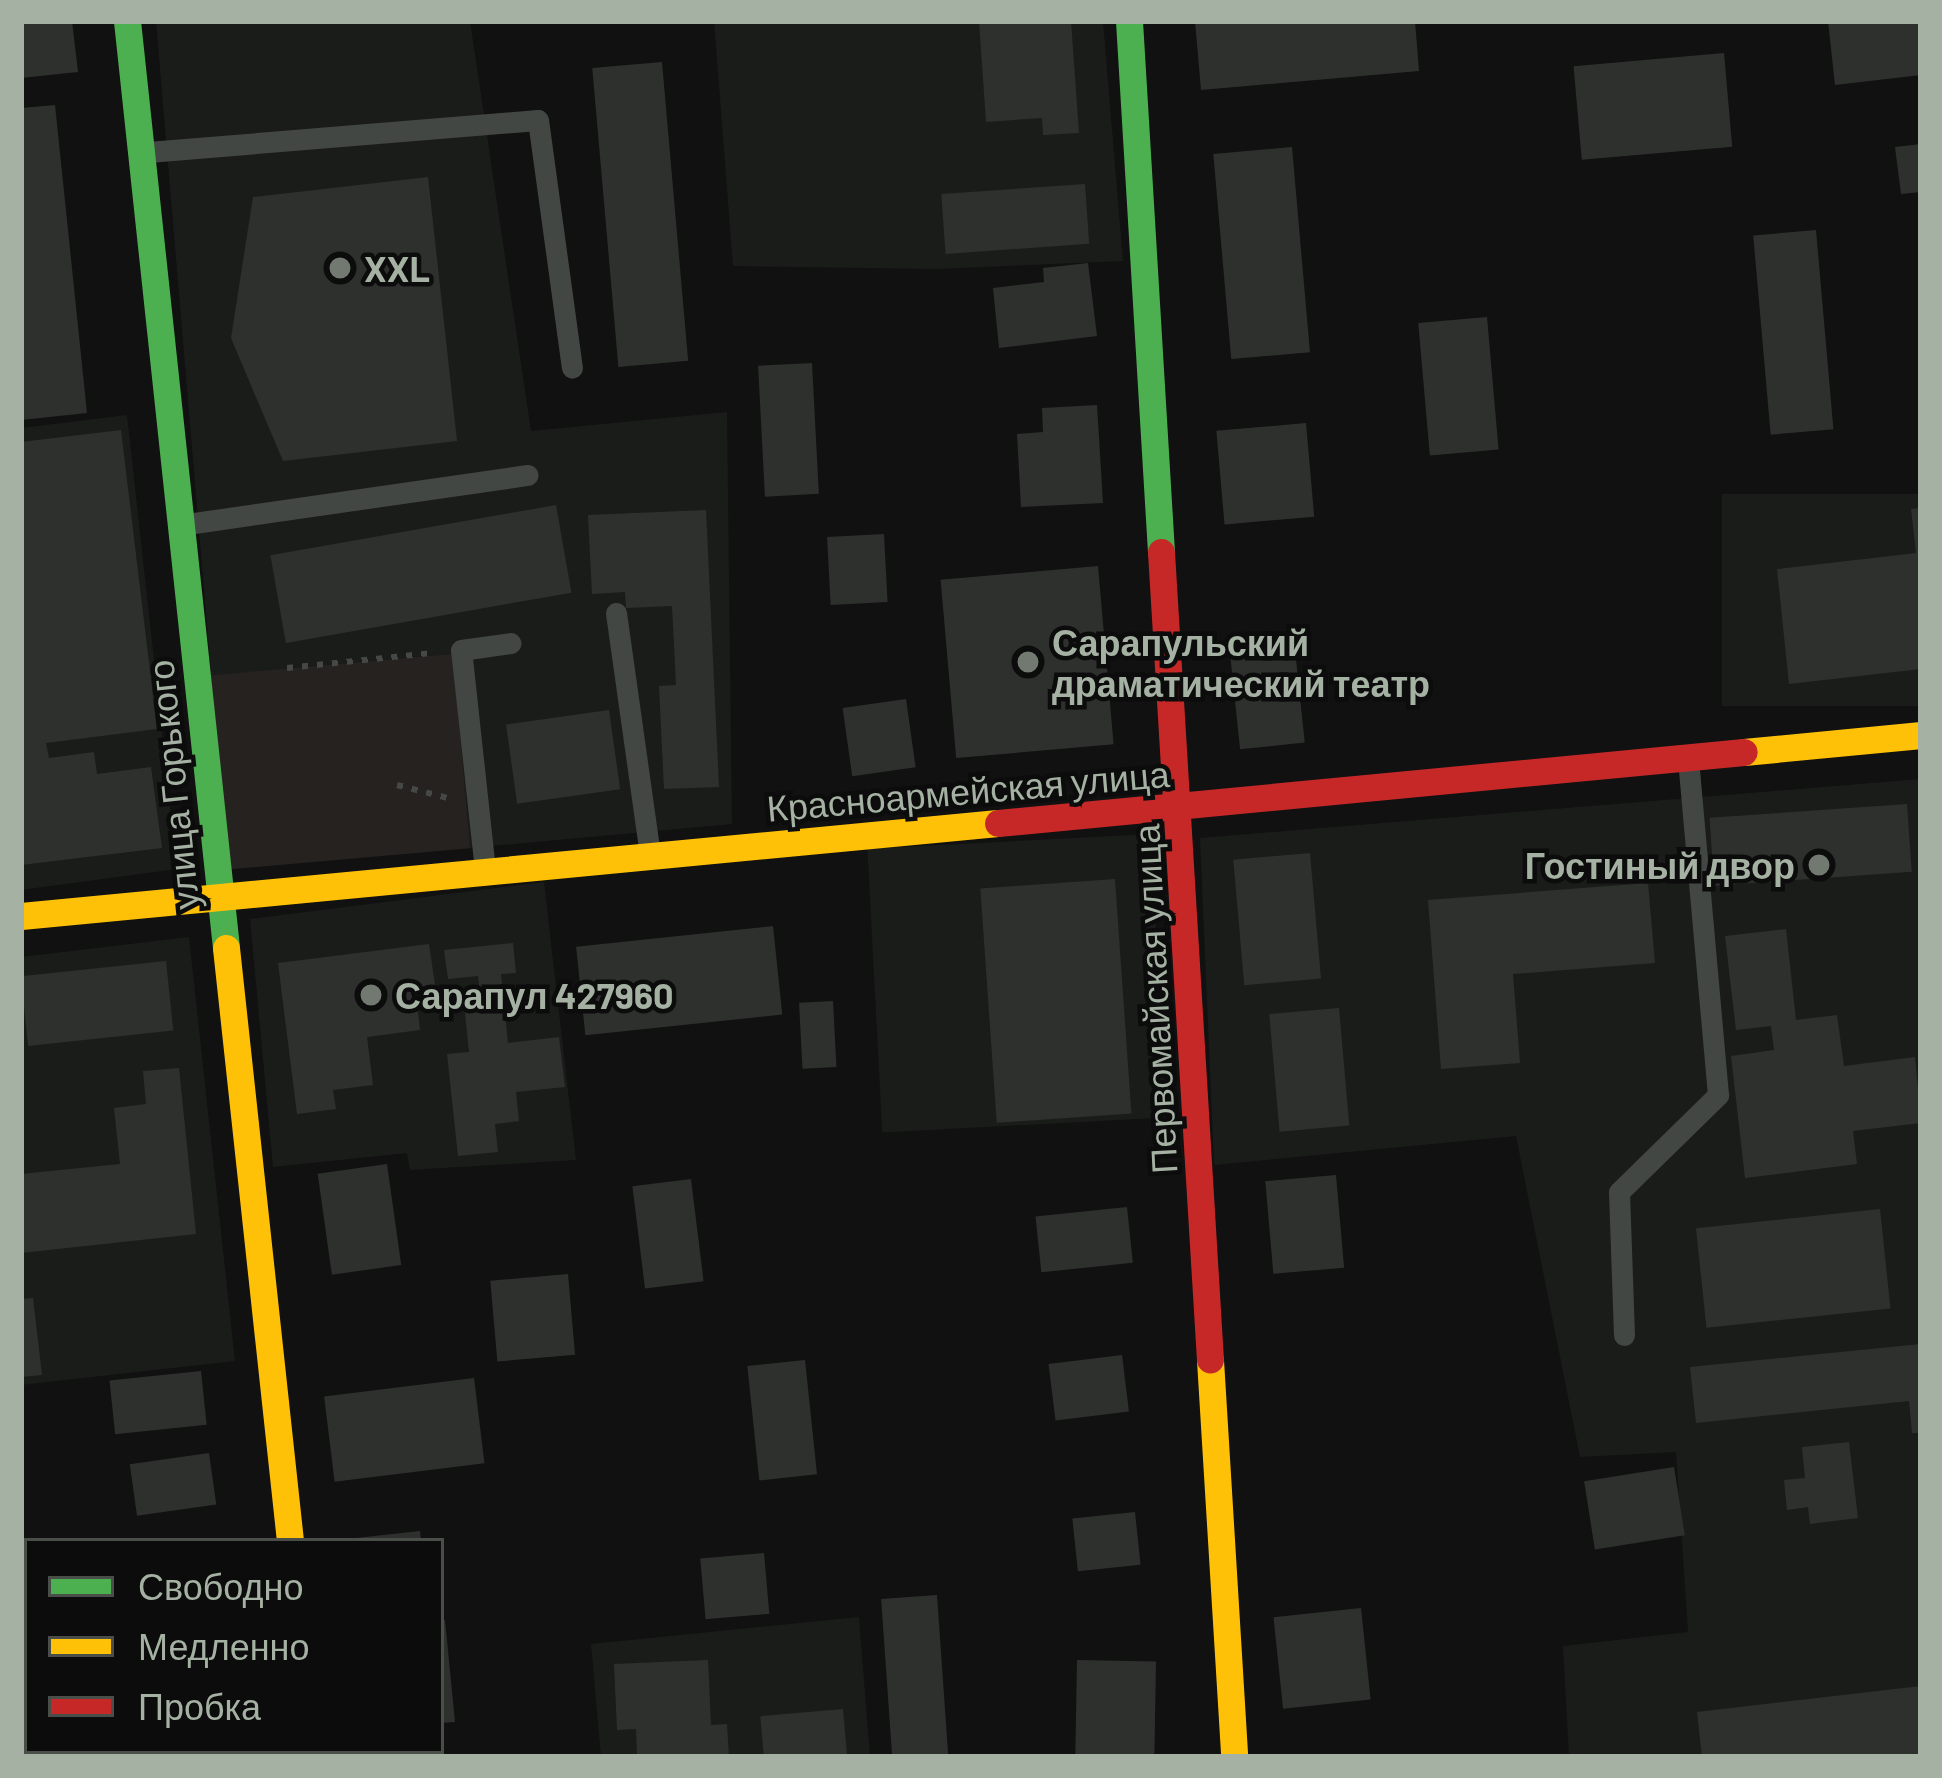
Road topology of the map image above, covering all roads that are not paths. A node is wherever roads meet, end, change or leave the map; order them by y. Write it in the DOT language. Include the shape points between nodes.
graph roads {
  1 [pos="127,21"];
  2 [pos="1129,21"];
  3 [pos="141,153"];
  4 [pos="572,368"];
  5 [pos="527,475"];
  6 [pos="180,525"];
  7 [pos="616,613"];
  8 [pos="511,643"];
  9 [pos="1921,735"];
  10 [pos="1688,758"];
  11 [pos="1179,806"];
  12 [pos="650,855"];
  13 [pos="485,871"];
  14 [pos="219,896"];
  15 [pos="21,916"];
  16 [pos="1624,1335"];
  17 [pos="290,1538"];
  18 [pos="1234,1757"];
  1 -- 3 [label="street, улица Горького"];
  2 -- 11 [label="street, Первомайская улица"];
  3 -- 4 [label="lane" via="538,120"];
  3 -- 6 [label="street, улица Горького"];
  5 -- 6 [label="lane"];
  6 -- 14 [label="street, улица Горького"];
  7 -- 12 [label="lane"];
  8 -- 13 [label="lane" via="461,650"];
  9 -- 10 [label="street, Красноармейская улица"];
  10 -- 11 [label="street, Красноармейская улица"];
  10 -- 16 [label="lane" via="1718,1095 1619,1192"];
  11 -- 12 [label="street, Красноармейская улица"];
  11 -- 18 [label="street, Первомайская улица"];
  12 -- 13 [label="street, Красноармейская улица"];
  13 -- 14 [label="street, Красноармейская улица"];
  14 -- 15 [label="street, Красноармейская улица"];
  14 -- 17 [label="street, улица Горького"];
}
